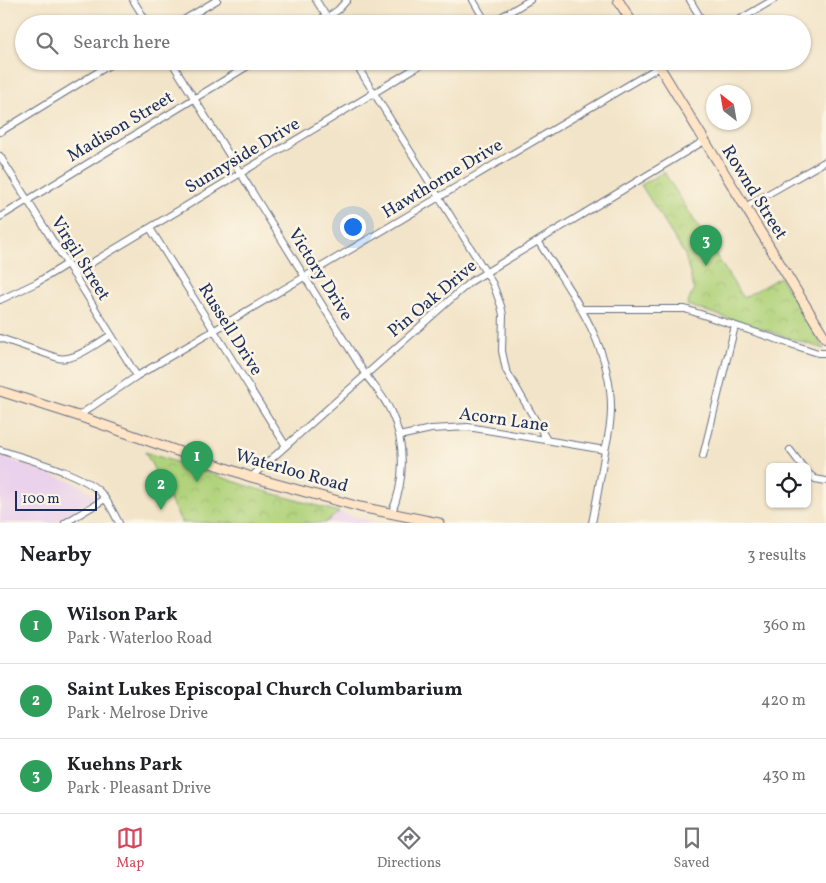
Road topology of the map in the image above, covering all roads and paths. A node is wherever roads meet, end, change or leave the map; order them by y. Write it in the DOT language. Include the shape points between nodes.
graph roads {
  1 [pos="133,0"];
  2 [pos="216,0"];
  3 [pos="316,0"];
  4 [pos="348,0"];
  5 [pos="473,0"];
  6 [pos="530,0"];
  7 [pos="618,0"];
  8 [pos="690,0"];
  9 [pos="772,0"];
  10 [pos="764,2"];
  11 [pos="142,15"];
  12 [pos="192,15"];
  13 [pos="325,15"];
  14 [pos="334,15"];
  15 [pos="482,15"];
  16 [pos="504,15"];
  17 [pos="627,15"];
  18 [pos="699,15"];
  19 [pos="745,15"];
  20 [pos="101,70"];
  21 [pos="177,70"];
  22 [pos="241,70"];
  23 [pos="360,70"];
  24 [pos="412,70"];
  25 [pos="648,70"];
  26 [pos="662,70"];
  27 [pos="374,93"];
  28 [pos="194,98"];
  29 [pos="0,132"];
  30 [pos="704,141"];
  31 [pos="0,156"];
  32 [pos="826,160"];
  33 [pos="241,173"];
  34 [pos="439,198"];
  35 [pos="27,200"];
  36 [pos="745,207"];
  37 [pos="0,217"];
  38 [pos="150,228"];
  39 [pos="538,241"];
  40 [pos="67,264"];
  41 [pos="485,272"];
  42 [pos="73,274"];
  43 [pos="306,276"];
  44 [pos="0,300"];
  45 [pos="582,309"];
  46 [pos="735,326"];
  47 [pos="214,330"];
  48 [pos="111,335"];
  49 [pos="0,338"];
  50 [pos="826,339"];
  51 [pos="826,353"];
  52 [pos="365,374"];
  53 [pos="137,376"];
  54 [pos="0,392"];
  55 [pos="78,416"];
  56 [pos="399,436"];
  57 [pos="547,440"];
  58 [pos="286,446"];
  59 [pos="0,450"];
  60 [pos="606,450"];
  61 [pos="790,450"];
  62 [pos="703,456"];
  63 [pos="800,463"];
  64 [pos="811,476"];
  65 [pos="251,477"];
  66 [pos="826,481"];
  67 [pos="105,499"];
  68 [pos="391,514"];
  69 [pos="65,523"];
  70 [pos="119,523"];
  71 [pos="437,523"];
  72 [pos="592,523"];
  1 -- 11 [label="street"];
  2 -- 12 [label="street"];
  3 -- 13 [label="street"];
  4 -- 14 [label="street"];
  5 -- 15 [label="street"];
  6 -- 16 [label="street"];
  7 -- 17 [label="main road"];
  8 -- 18 [label="street"];
  9 -- 10 [label="street"];
  10 -- 19 [label="street"];
  20 -- 29 [label="street"];
  21 -- 28 [label="street, Victory Drive"];
  22 -- 28 [label="street, Madison Street"];
  23 -- 27 [label="street"];
  24 -- 27 [label="street, Sunnyside Drive"];
  25 -- 34 [label="street, Hawthorne Drive"];
  26 -- 30 [label="main road, Rownd Street"];
  27 -- 33 [label="street, Sunnyside Drive"];
  27 -- 34 [label="street"];
  28 -- 33 [label="street, Victory Drive"];
  28 -- 35 [label="street, Madison Street"];
  30 -- 36 [label="main road, Rownd Street"];
  30 -- 39 [label="street, Pin Oak Drive"];
  31 -- 35 [label="street, Virgil Street"];
  32 -- 36 [label="street"];
  33 -- 38 [label="street, Sunnyside Drive"];
  33 -- 43 [label="street, Victory Drive"];
  34 -- 41 [label="street"];
  34 -- 43 [label="street, Hawthorne Drive"];
  35 -- 37 [label="street, Madison Street"];
  35 -- 40 [label="street, Virgil Street"];
  36 -- 50 [label="main road, Rownd Street"];
  38 -- 42 [label="street, Sunnyside Drive"];
  38 -- 47 [label="street, Russell Drive"];
  39 -- 41 [label="street, Pin Oak Drive"];
  39 -- 45 [label="street"];
  40 -- 42 [label="street, Virgil Street"];
  40 -- 44 [label="street"];
  41 -- 52 [label="street, Pin Oak Drive"];
  41 -- 57 [label="street" via="501,306 504,328 502,351 506,370"];
  42 -- 48 [label="street, Virgil Street"];
  43 -- 47 [label="street, Hawthorne Drive"];
  43 -- 52 [label="street, Victory Drive"];
  45 -- 46 [label="street" via="685,309"];
  45 -- 60 [label="street" via="596,337 610,384 612,411"];
  46 -- 51 [label="street"];
  46 -- 62 [label="street"];
  47 -- 53 [label="street, Hawthorne Drive"];
  47 -- 58 [label="street, Russell Drive"];
  48 -- 49 [label="street" via="66,359"];
  48 -- 53 [label="street, Virgil Street"];
  52 -- 56 [label="street, Victory Drive" via="388,405"];
  52 -- 58 [label="street, Pin Oak Drive"];
  53 -- 55 [label="street, Hawthorne Drive"];
  54 -- 55 [label="main road, Waterloo Road"];
  55 -- 65 [label="main road, Waterloo Road"];
  56 -- 57 [label="street, Acorn Lane" via="457,426"];
  56 -- 68 [label="street, Victory Drive" via="402,474"];
  57 -- 60 [label="street, Acorn Lane"];
  58 -- 65 [label="street, Pin Oak Drive"];
  59 -- 67 [label="street" via="80,478 93,485"];
  60 -- 72 [label="street"];
  61 -- 63 [label="street"];
  64 -- 66 [label="street"];
  65 -- 68 [label="main road, Waterloo Road"];
  67 -- 69 [label="street"];
  67 -- 70 [label="street"];
  68 -- 71 [label="main road, Waterloo Road"];
}
